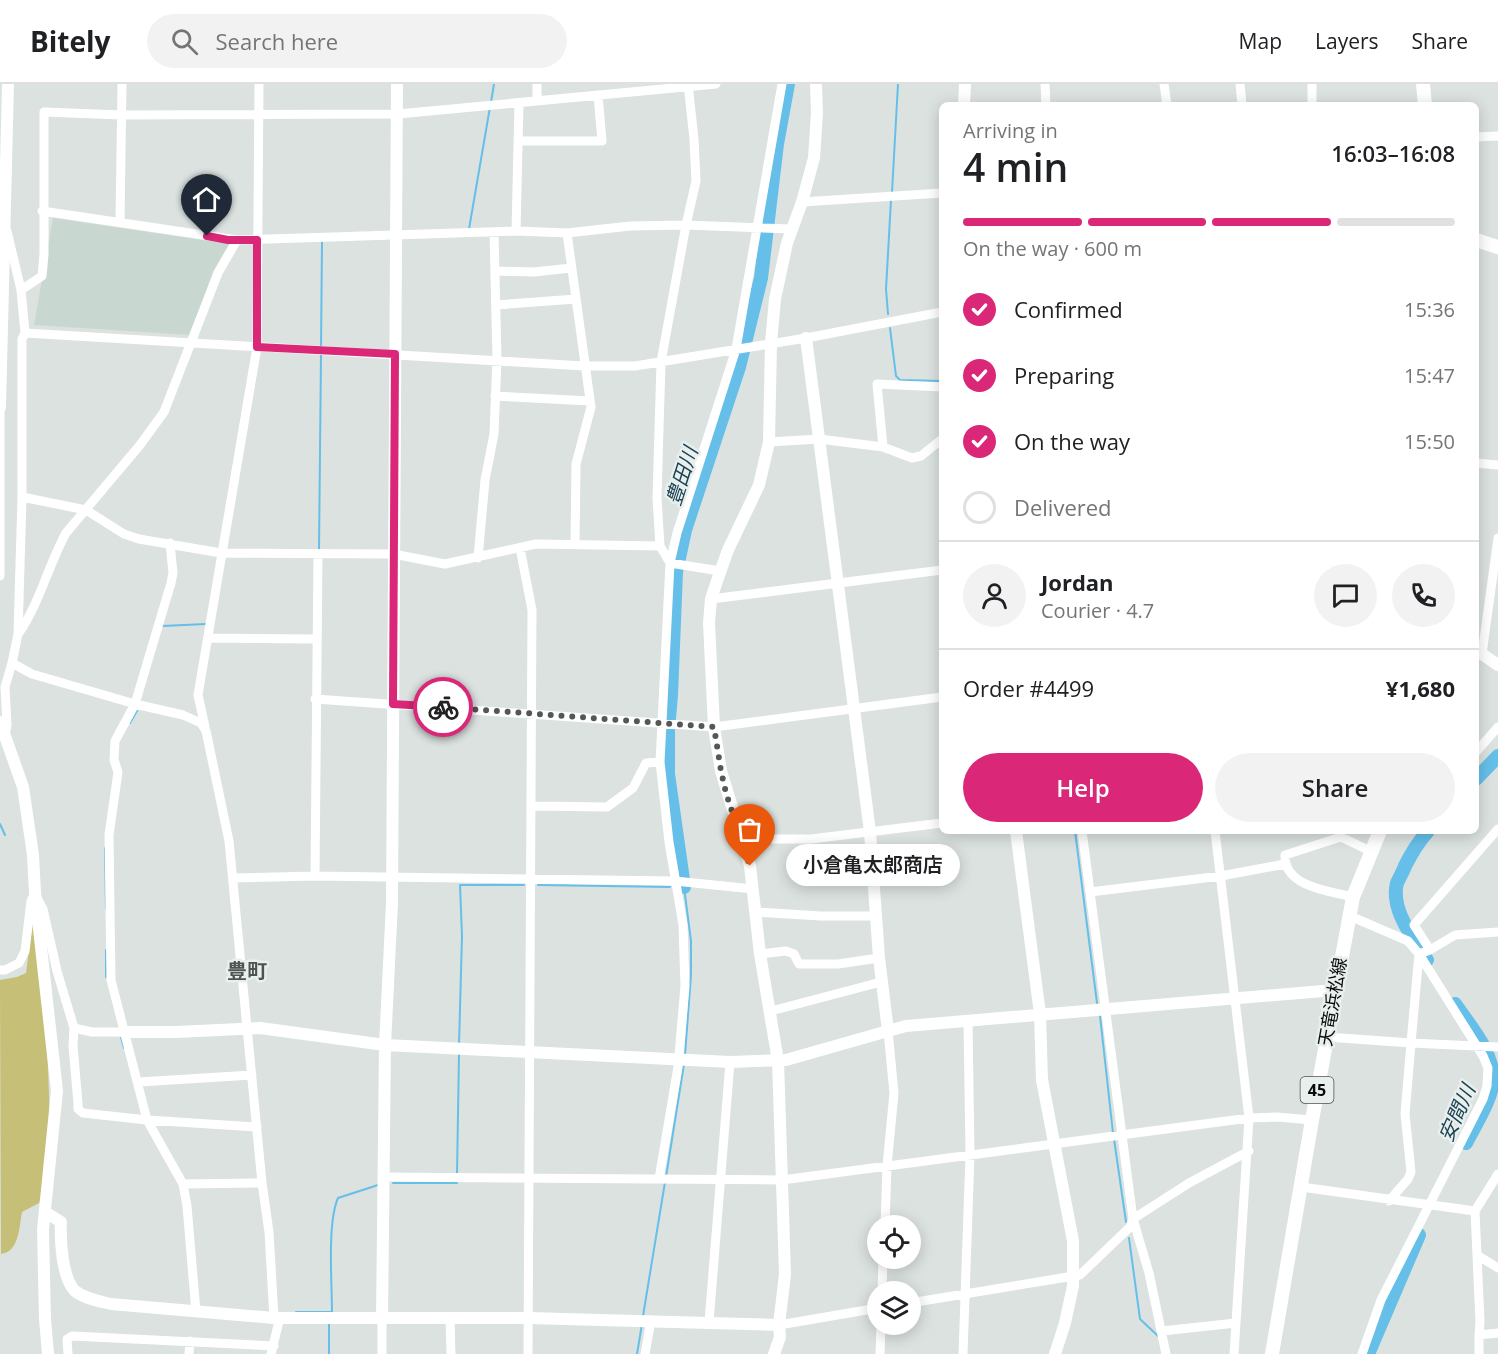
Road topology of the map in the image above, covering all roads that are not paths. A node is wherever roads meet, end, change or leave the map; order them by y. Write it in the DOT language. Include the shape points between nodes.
graph roads {
  1 [pos="8,84"];
  2 [pos="122,84"];
  3 [pos="259,84"];
  4 [pos="398,84"];
  5 [pos="537,84"];
  6 [pos="716,84"];
  7 [pos="782,84"];
  8 [pos="816,84"];
  9 [pos="965,84"];
  10 [pos="1045,84"];
  11 [pos="1164,84"];
  12 [pos="1240,84"];
  13 [pos="1312,84"];
  14 [pos="1423,84"];
  15 [pos="688,85"];
  16 [pos="598,95"];
  17 [pos="537,102"];
  18 [pos="964,102"];
  19 [pos="1046,102"];
  20 [pos="1167,102"];
  21 [pos="1242,102"];
  22 [pos="1312,102"];
  23 [pos="1425,102"];
  24 [pos="519,103"];
  25 [pos="259,113"];
  26 [pos="398,114"];
  27 [pos="122,115"];
  28 [pos="1498,136"];
  29 [pos="1479,137"];
  30 [pos="518,141"];
  31 [pos="939,193"];
  32 [pos="802,202"];
  33 [pos="42,211"];
  34 [pos="120,222"];
  35 [pos="4,223"];
  36 [pos="686,225"];
  37 [pos="758,228"];
  38 [pos="791,229"];
  39 [pos="516,231"];
  40 [pos="494,233"];
  41 [pos="567,233"];
  42 [pos="396,236"];
  43 [pos="237,240"];
  44 [pos="257,240"];
  45 [pos="1479,241"];
  46 [pos="1498,247"];
  47 [pos="572,268"];
  48 [pos="495,271"];
  49 [pos="21,290"];
  50 [pos="576,299"];
  51 [pos="496,305"];
  52 [pos="939,313"];
  53 [pos="25,333"];
  54 [pos="806,338"];
  55 [pos="192,342"];
  56 [pos="771,343"];
  57 [pos="257,347"];
  58 [pos="737,349"];
  59 [pos="395,354"];
  60 [pos="497,359"];
  61 [pos="661,362"];
  62 [pos="584,366"];
  63 [pos="939,387"];
  64 [pos="495,396"];
  65 [pos="590,401"];
  66 [pos="0,407"];
  67 [pos="819,440"];
  68 [pos="939,441"];
  69 [pos="770,442"];
  70 [pos="883,447"];
  71 [pos="1479,463"];
  72 [pos="1498,465"];
  73 [pos="22,497"];
  74 [pos="86,510"];
  75 [pos="1498,538"];
  76 [pos="171,543"];
  77 [pos="575,544"];
  78 [pos="660,546"];
  79 [pos="520,548"];
  80 [pos="221,553"];
  81 [pos="318,554"];
  82 [pos="393,554"];
  83 [pos="478,558"];
  84 [pos="670,563"];
  85 [pos="939,570"];
  86 [pos="720,572"];
  87 [pos="0,576"];
  88 [pos="838,584"];
  89 [pos="711,599"];
  90 [pos="18,634"];
  91 [pos="209,638"];
  92 [pos="316,639"];
  93 [pos="1479,653"];
  94 [pos="12,663"];
  95 [pos="1498,665"];
  96 [pos="939,697"];
  97 [pos="315,699"];
  98 [pos="135,704"];
  99 [pos="393,704"];
  100 [pos="854,708"];
  101 [pos="532,714"];
  102 [pos="0,722"];
  103 [pos="662,723"];
  104 [pos="714,727"];
  105 [pos="1498,727"];
  106 [pos="206,731"];
  107 [pos="5,735"];
  108 [pos="1479,749"];
  109 [pos="660,762"];
  110 [pos="531,806"];
  111 [pos="939,823"];
  112 [pos="1498,830"];
  113 [pos="870,832"];
  114 [pos="1016,834"];
  115 [pos="1082,834"];
  116 [pos="1215,834"];
  117 [pos="1341,834"];
  118 [pos="1378,834"];
  119 [pos="742,839"];
  120 [pos="1370,851"];
  121 [pos="1285,864"];
  122 [pos="315,876"];
  123 [pos="1221,876"];
  124 [pos="233,878"];
  125 [pos="391,878"];
  126 [pos="531,879"];
  127 [pos="677,881"];
  128 [pos="753,889"];
  129 [pos="1090,892"];
  130 [pos="35,893"];
  131 [pos="1353,897"];
  132 [pos="756,912"];
  133 [pos="876,916"];
  134 [pos="1350,916"];
  135 [pos="1498,932"];
  136 [pos="1424,952"];
  137 [pos="760,954"];
  138 [pos="879,958"];
  139 [pos="0,970"];
  140 [pos="881,982"];
  141 [pos="1335,990"];
  142 [pos="1235,997"];
  143 [pos="1106,1009"];
  144 [pos="771,1011"];
  145 [pos="1040,1014"];
  146 [pos="968,1021"];
  147 [pos="74,1028"];
  148 [pos="248,1028"];
  149 [pos="888,1031"];
  150 [pos="124,1032"];
  151 [pos="1327,1037"];
  152 [pos="1411,1042"];
  153 [pos="385,1046"];
  154 [pos="1482,1047"];
  155 [pos="1498,1047"];
  156 [pos="529,1052"];
  157 [pos="683,1059"];
  158 [pos="778,1061"];
  159 [pos="730,1062"];
  160 [pos="252,1075"];
  161 [pos="139,1082"];
  162 [pos="1250,1118"];
  163 [pos="145,1120"];
  164 [pos="1312,1120"];
  165 [pos="257,1127"];
  166 [pos="1116,1136"];
  167 [pos="1054,1144"];
  168 [pos="1249,1151"];
  169 [pos="970,1155"];
  170 [pos="887,1166"];
  171 [pos="1498,1174"];
  172 [pos="384,1177"];
  173 [pos="529,1178"];
  174 [pos="660,1179"];
  175 [pos="721,1179"];
  176 [pos="782,1180"];
  177 [pos="262,1183"];
  178 [pos="183,1184"];
  179 [pos="1301,1187"];
  180 [pos="1389,1201"];
  181 [pos="1432,1206"];
  182 [pos="1474,1211"];
  183 [pos="45,1212"];
  184 [pos="885,1215"];
  185 [pos="1133,1219"];
  186 [pos="1477,1255"];
  187 [pos="1498,1268"];
  188 [pos="1073,1277"];
  189 [pos="966,1294"];
  190 [pos="921,1301"];
  191 [pos="196,1309"];
  192 [pos="867,1310"];
  193 [pos="277,1317"];
  194 [pos="382,1318"];
  195 [pos="450,1318"];
  196 [pos="528,1318"];
  197 [pos="645,1320"];
  198 [pos="709,1322"];
  199 [pos="1236,1323"];
  200 [pos="779,1325"];
  201 [pos="1162,1331"];
  202 [pos="1498,1333"];
  203 [pos="881,1335"];
  204 [pos="1479,1335"];
  205 [pos="190,1341"];
  206 [pos="273,1350"];
  207 [pos="48,1354"];
  208 [pos="68,1354"];
  209 [pos="189,1354"];
  210 [pos="382,1354"];
  211 [pos="450,1354"];
  212 [pos="528,1354"];
  213 [pos="645,1354"];
  214 [pos="774,1354"];
  215 [pos="880,1354"];
  216 [pos="963,1354"];
  217 [pos="1055,1354"];
  218 [pos="1166,1354"];
  219 [pos="1234,1354"];
  220 [pos="1272,1354"];
  221 [pos="1362,1354"];
  222 [pos="1479,1354"];
  1 -- 35 [label="street"];
  2 -- 27 [label="street"];
  3 -- 25 [label="street"];
  4 -- 26 [label="street"];
  5 -- 17 [label="street"];
  6 -- 15 [label="street"];
  7 -- 37 [label="street"];
  8 -- 32 [label="street" via="814,158"];
  9 -- 18 [label="street"];
  10 -- 19 [label="street"];
  11 -- 20 [label="street"];
  12 -- 21 [label="street"];
  13 -- 22 [label="street"];
  14 -- 23 [label="main road"];
  15 -- 16 [label="street"];
  15 -- 36 [label="street" via="696,181"];
  16 -- 17 [label="street"];
  16 -- 30 [label="street" via="602,141"];
  17 -- 24 [label="street"];
  24 -- 26 [label="street"];
  24 -- 30 [label="street"];
  25 -- 26 [label="street"];
  25 -- 27 [label="street"];
  25 -- 44 [label="street"];
  26 -- 42 [label="street"];
  27 -- 33 [label="street" via="44,112"];
  27 -- 34 [label="street"];
  28 -- 29 [label="street"];
  30 -- 39 [label="street"];
  31 -- 32 [label="street"];
  32 -- 38 [label="street"];
  33 -- 34 [label="street"];
  33 -- 49 [label="street" via="42,276"];
  34 -- 43 [label="street"];
  35 -- 49 [label="street"];
  35 -- 66 [label="street"];
  36 -- 37 [label="street"];
  36 -- 41 [label="street"];
  36 -- 61 [label="street"];
  37 -- 38 [label="street"];
  37 -- 58 [label="street"];
  38 -- 56 [label="street" via="775,299"];
  39 -- 40 [label="street"];
  39 -- 41 [label="street"];
  40 -- 42 [label="street"];
  40 -- 48 [label="street"];
  41 -- 47 [label="street"];
  42 -- 44 [label="street"];
  42 -- 59 [label="street"];
  43 -- 44 [label="street"];
  43 -- 55 [label="street" via="218,273"];
  44 -- 57 [label="street"];
  45 -- 46 [label="main road"];
  47 -- 48 [label="street"];
  47 -- 50 [label="street"];
  48 -- 51 [label="street"];
  49 -- 53 [label="street"];
  50 -- 51 [label="street"];
  50 -- 62 [label="street"];
  51 -- 60 [label="street"];
  52 -- 54 [label="street"];
  53 -- 55 [label="street"];
  53 -- 73 [label="street"];
  54 -- 56 [label="street"];
  54 -- 67 [label="street"];
  55 -- 57 [label="street"];
  55 -- 74 [label="street" via="164,412"];
  56 -- 58 [label="street"];
  56 -- 69 [label="street"];
  57 -- 59 [label="street"];
  57 -- 80 [label="street"];
  58 -- 61 [label="street"];
  58 -- 84 [label="street"];
  59 -- 60 [label="street"];
  59 -- 82 [label="street"];
  60 -- 62 [label="street"];
  60 -- 64 [label="street"];
  61 -- 62 [label="street"];
  61 -- 78 [label="street" via="657,498"];
  62 -- 65 [label="street"];
  63 -- 70 [label="street" via="877,384"];
  64 -- 65 [label="street"];
  64 -- 83 [label="street"];
  65 -- 77 [label="street" via="590,416 576,464"];
  66 -- 87 [label="street"];
  67 -- 69 [label="street"];
  67 -- 70 [label="street"];
  67 -- 88 [label="street"];
  68 -- 70 [label="street" via="921,456 912,458"];
  69 -- 86 [label="street" via="759,485"];
  71 -- 72 [label="street"];
  73 -- 74 [label="street"];
  73 -- 90 [label="street"];
  74 -- 76 [label="street" via="124,534"];
  74 -- 90 [label="street" via="57,548 43,590"];
  75 -- 93 [label="street"];
  76 -- 80 [label="street"];
  76 -- 98 [label="street" via="171,583"];
  77 -- 78 [label="street"];
  77 -- 79 [label="street"];
  78 -- 84 [label="street"];
  79 -- 83 [label="street"];
  79 -- 101 [label="street" via="532,610"];
  80 -- 81 [label="street"];
  80 -- 91 [label="street"];
  81 -- 82 [label="street"];
  81 -- 92 [label="street"];
  82 -- 83 [label="street" via="445,564"];
  82 -- 99 [label="street"];
  84 -- 86 [label="street"];
  84 -- 103 [label="street"];
  85 -- 88 [label="street"];
  86 -- 89 [label="street"];
  88 -- 89 [label="street"];
  88 -- 100 [label="street"];
  89 -- 104 [label="street"];
  90 -- 94 [label="street"];
  91 -- 92 [label="street"];
  91 -- 106 [label="street" via="198,695"];
  92 -- 97 [label="street"];
  93 -- 95 [label="street"];
  94 -- 98 [label="street" via="32,674"];
  94 -- 107 [label="street" via="5,687"];
  96 -- 100 [label="street"];
  97 -- 99 [label="street"];
  97 -- 122 [label="street"];
  98 -- 106 [label="street" via="183,715 201,723"];
  98 -- 150 [label="street" via="116,741 114,760 118,772 109,835 111,980"];
  99 -- 101 [label="street"];
  99 -- 125 [label="street"];
  100 -- 104 [label="street"];
  100 -- 113 [label="street"];
  101 -- 103 [label="street"];
  101 -- 110 [label="street"];
  102 -- 107 [label="street"];
  103 -- 104 [label="street"];
  103 -- 109 [label="street"];
  104 -- 119 [label="street" via="721,771"];
  105 -- 108 [label="street"];
  106 -- 124 [label="street" via="226,819"];
  107 -- 130 [label="street" via="23,787"];
  109 -- 110 [label="street" via="646,763 633,788 607,807"];
  109 -- 127 [label="street"];
  110 -- 126 [label="street"];
  111 -- 113 [label="street"];
  112 -- 136 [label="street" via="1414,925"];
  113 -- 119 [label="street" via="811,839"];
  113 -- 133 [label="street"];
  114 -- 145 [label="street"];
  115 -- 129 [label="street"];
  116 -- 123 [label="street"];
  117 -- 120 [label="street"];
  117 -- 121 [label="street" via="1285,855"];
  118 -- 120 [label="main road, 天竜浜松線 / 45"];
  119 -- 128 [label="street"];
  120 -- 131 [label="main road, 天竜浜松線 / 45"];
  121 -- 123 [label="street"];
  121 -- 131 [label="street" via="1295,879"];
  122 -- 124 [label="street"];
  122 -- 125 [label="street"];
  123 -- 129 [label="street"];
  123 -- 142 [label="street"];
  124 -- 148 [label="street"];
  125 -- 126 [label="street"];
  125 -- 153 [label="street"];
  126 -- 127 [label="street"];
  126 -- 156 [label="street"];
  127 -- 128 [label="street"];
  127 -- 157 [label="street" via="685,961"];
  128 -- 132 [label="street"];
  129 -- 143 [label="street"];
  130 -- 139 [label="street" via="20,963"];
  130 -- 147 [label="street" via="43,909"];
  130 -- 183 [label="street" via="57,1091"];
  131 -- 134 [label="main road, 天竜浜松線 / 45"];
  132 -- 133 [label="street"];
  132 -- 137 [label="street"];
  133 -- 138 [label="street"];
  134 -- 136 [label="street"];
  134 -- 141 [label="main road, 天竜浜松線 / 45"];
  135 -- 136 [label="street" via="1455,935"];
  136 -- 152 [label="street"];
  136 -- 154 [label="street"];
  137 -- 138 [label="street" via="786,951 794,954 799,964"];
  137 -- 144 [label="street"];
  138 -- 140 [label="street"];
  140 -- 144 [label="street"];
  140 -- 149 [label="street"];
  141 -- 142 [label="street"];
  141 -- 151 [label="main road, 天竜浜松線 / 45"];
  142 -- 143 [label="street"];
  142 -- 162 [label="street"];
  143 -- 145 [label="street"];
  143 -- 166 [label="street"];
  144 -- 158 [label="street"];
  145 -- 146 [label="street"];
  145 -- 167 [label="street" via="1042,1080"];
  146 -- 149 [label="street"];
  146 -- 169 [label="street"];
  147 -- 150 [label="street"];
  147 -- 163 [label="street" via="78,1109 94,1115"];
  148 -- 150 [label="street"];
  148 -- 153 [label="street" via="280,1029"];
  148 -- 160 [label="street"];
  149 -- 158 [label="street"];
  149 -- 170 [label="street" via="894,1093"];
  150 -- 161 [label="street"];
  151 -- 152 [label="street"];
  151 -- 164 [label="main road, 天竜浜松線 / 45"];
  152 -- 154 [label="street"];
  152 -- 180 [label="street" via="1405,1114 1411,1172"];
  153 -- 156 [label="street"];
  153 -- 172 [label="street"];
  154 -- 155 [label="street"];
  154 -- 181 [label="street" via="1488,1068 1483,1100"];
  156 -- 157 [label="street"];
  156 -- 173 [label="street"];
  157 -- 159 [label="street"];
  157 -- 174 [label="street"];
  158 -- 159 [label="street"];
  158 -- 176 [label="street"];
  159 -- 175 [label="street"];
  160 -- 161 [label="street"];
  160 -- 165 [label="street"];
  161 -- 163 [label="street"];
  162 -- 164 [label="street"];
  162 -- 166 [label="street"];
  162 -- 168 [label="street"];
  163 -- 165 [label="street"];
  163 -- 178 [label="street"];
  164 -- 179 [label="main road, 天竜浜松線 / 45"];
  165 -- 177 [label="street"];
  166 -- 167 [label="street"];
  166 -- 185 [label="street"];
  167 -- 169 [label="street"];
  167 -- 188 [label="street" via="1073,1241"];
  168 -- 185 [label="street"];
  168 -- 199 [label="street"];
  169 -- 170 [label="street"];
  169 -- 189 [label="street"];
  170 -- 176 [label="street"];
  170 -- 184 [label="street"];
  171 -- 182 [label="street"];
  172 -- 173 [label="street"];
  172 -- 194 [label="street"];
  173 -- 174 [label="street"];
  173 -- 196 [label="street"];
  174 -- 175 [label="street"];
  175 -- 176 [label="street"];
  175 -- 198 [label="street"];
  176 -- 200 [label="street" via="785,1274"];
  177 -- 178 [label="street"];
  177 -- 193 [label="street"];
  178 -- 191 [label="street"];
  179 -- 180 [label="street"];
  179 -- 220 [label="main road, 天竜浜松線 / 45"];
  180 -- 181 [label="street"];
  181 -- 182 [label="street"];
  181 -- 221 [label="street" via="1381,1300"];
  182 -- 186 [label="street"];
  183 -- 191 [label="street" via="62,1222 66,1276 74,1290 111,1304"];
  183 -- 207 [label="street"];
  185 -- 188 [label="street" via="1130,1227 1080,1275"];
  185 -- 201 [label="street"];
  186 -- 187 [label="street"];
  186 -- 204 [label="street"];
  188 -- 189 [label="street"];
  188 -- 217 [label="street"];
  189 -- 190 [label="street"];
  189 -- 216 [label="street"];
  191 -- 193 [label="street"];
  192 -- 200 [label="street"];
  193 -- 194 [label="street"];
  193 -- 206 [label="street"];
  194 -- 195 [label="street"];
  194 -- 210 [label="street"];
  195 -- 196 [label="street"];
  195 -- 211 [label="street"];
  196 -- 197 [label="street"];
  196 -- 212 [label="street"];
  197 -- 198 [label="street"];
  197 -- 213 [label="street"];
  198 -- 200 [label="street"];
  199 -- 201 [label="street"];
  199 -- 219 [label="street"];
  200 -- 214 [label="street" via="780,1337"];
  201 -- 218 [label="street"];
  202 -- 204 [label="street"];
  203 -- 215 [label="street"];
  204 -- 222 [label="street"];
  205 -- 206 [label="street"];
  205 -- 208 [label="street" via="72,1336 67,1339"];
  205 -- 209 [label="street"];
}
